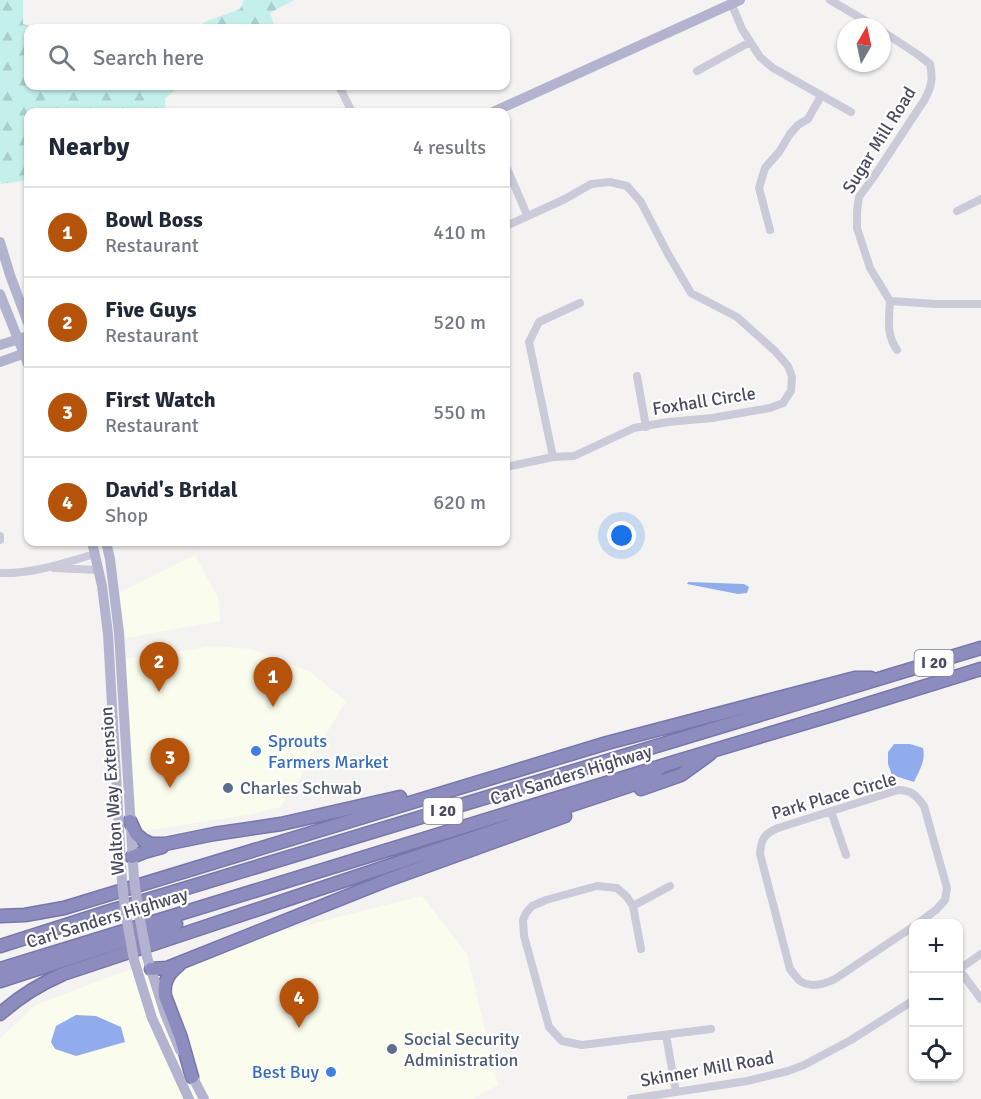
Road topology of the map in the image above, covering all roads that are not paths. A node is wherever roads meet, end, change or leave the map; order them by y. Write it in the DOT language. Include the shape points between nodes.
graph roads {
  1 [pos="830,0"];
  2 [pos="736,2"];
  3 [pos="861,18"];
  4 [pos="891,37"];
  5 [pos="750,42"];
  6 [pos="697,70"];
  7 [pos="341,90"];
  8 [pos="821,96"];
  9 [pos="350,108"];
  10 [pos="502,108"];
  11 [pos="851,112"];
  12 [pos="510,176"];
  13 [pos="981,199"];
  14 [pos="957,211"];
  15 [pos="526,215"];
  16 [pos="510,223"];
  17 [pos="770,230"];
  18 [pos="0,242"];
  19 [pos="0,294"];
  20 [pos="890,301"];
  21 [pos="580,303"];
  22 [pos="981,304"];
  23 [pos="24,312"];
  24 [pos="23,338"];
  25 [pos="0,345"];
  26 [pos="897,350"];
  27 [pos="24,358"];
  28 [pos="0,362"];
  29 [pos="637,376"];
  30 [pos="646,427"];
  31 [pos="553,457"];
  32 [pos="510,466"];
  33 [pos="93,546"];
  34 [pos="107,546"];
  35 [pos="95,554"];
  36 [pos="48,568"];
  37 [pos="98,570"];
  38 [pos="0,573"];
  39 [pos="981,648"];
  40 [pos="109,656"];
  41 [pos="121,656"];
  42 [pos="981,669"];
  43 [pos="886,677"];
  44 [pos="719,749"];
  45 [pos="663,765"];
  46 [pos="456,788"];
  47 [pos="831,812"];
  48 [pos="130,821"];
  49 [pos="233,832"];
  50 [pos="846,855"];
  51 [pos="132,857"];
  52 [pos="120,864"];
  53 [pos="670,886"];
  54 [pos="266,888"];
  55 [pos="633,906"];
  56 [pos="0,916"];
  57 [pos="926,919"];
  58 [pos="909,931"];
  59 [pos="0,946"];
  60 [pos="641,949"];
  61 [pos="981,954"];
  62 [pos="135,962"];
  63 [pos="149,963"];
  64 [pos="182,963"];
  65 [pos="963,966"];
  66 [pos="0,969"];
  67 [pos="962,973"];
  68 [pos="0,981"];
  69 [pos="981,999"];
  70 [pos="909,1003"];
  71 [pos="0,1014"];
  72 [pos="711,1029"];
  73 [pos="666,1035"];
  74 [pos="192,1077"];
  75 [pos="676,1092"];
  76 [pos="189,1099"];
  77 [pos="204,1099"];
  78 [pos="631,1099"];
  1 -- 3 [label="street"];
  2 -- 5 [label="street" via="742,29"];
  2 -- 10 [label="main road"];
  4 -- 20 [label="street, Sugar Mill Road" via="930,64 933,78 925,99 859,197 857,228 870,268"];
  5 -- 6 [label="street"];
  5 -- 8 [label="street" via="773,68"];
  7 -- 9 [label="street"];
  8 -- 11 [label="street"];
  8 -- 17 [label="street" via="808,119 790,134 765,168 759,189"];
  12 -- 15 [label="street"];
  13 -- 14 [label="street"];
  15 -- 16 [label="street, Foxhall Circle"];
  15 -- 30 [label="street, Foxhall Circle" via="591,184 610,182 627,186 641,202 691,293 737,317 788,366 791,391 783,403 746,413"];
  18 -- 23 [label="main road"];
  19 -- 24 [label="main road"];
  20 -- 22 [label="street"];
  20 -- 26 [label="street" via="889,329"];
  21 -- 31 [label="street" via="539,322 529,342"];
  24 -- 25 [label="main road"];
  27 -- 28 [label="main road"];
  29 -- 30 [label="street"];
  30 -- 31 [label="street, Foxhall Circle" via="624,432 574,456"];
  31 -- 32 [label="street, Foxhall Circle"];
  33 -- 35 [label="main road, Walton Way Extension"];
  34 -- 41 [label="main road, Walton Way Extension"];
  35 -- 36 [label="street"];
  35 -- 37 [label="main road, Walton Way Extension"];
  36 -- 37 [label="street"];
  36 -- 38 [label="street"];
  37 -- 40 [label="main road, Walton Way Extension"];
  39 -- 43 [label="highway, Carl Sanders Highway / I 20"];
  40 -- 41 [label="main road"];
  40 -- 52 [label="main road, Walton Way Extension"];
  41 -- 48 [label="main road, Walton Way Extension"];
  42 -- 44 [label="highway, Carl Sanders Highway / I 20"];
  43 -- 46 [label="highway" via="832,683"];
  43 -- 59 [label="highway, Carl Sanders Highway / I 20"];
  44 -- 45 [label="highway, Carl Sanders Highway / I 20"];
  44 -- 64 [label="highway" via="681,775 385,881"];
  45 -- 54 [label="highway, Carl Sanders Highway / I 20"];
  45 -- 71 [label="highway" via="647,780 63,974 29,992"];
  46 -- 49 [label="highway" via="436,788"];
  46 -- 56 [label="highway" via="64,908"];
  47 -- 50 [label="street"];
  47 -- 57 [label="street, Park Place Circle" via="897,790 908,790 919,799 929,819 947,888 945,900"];
  47 -- 58 [label="street, Park Place Circle" via="768,832 761,842 760,854 790,969 801,981 826,983"];
  48 -- 49 [label="highway" via="136,834 151,844"];
  48 -- 51 [label="main road, Walton Way Extension"];
  49 -- 51 [label="highway"];
  51 -- 52 [label="main road"];
  51 -- 63 [label="main road, Walton Way Extension, bridge"];
  52 -- 62 [label="main road, Walton Way Extension, bridge"];
  53 -- 55 [label="street"];
  54 -- 66 [label="highway, Carl Sanders Highway / I 20"];
  54 -- 68 [label="highway" via="226,907"];
  55 -- 60 [label="street"];
  55 -- 73 [label="street" via="617,888 597,886 556,897 532,906 526,913 524,936 549,1026 562,1041 582,1045"];
  61 -- 65 [label="street"];
  62 -- 63 [label="main road"];
  62 -- 76 [label="main road, Walton Way Extension" via="152,1018"];
  63 -- 64 [label="highway" via="167,968"];
  63 -- 74 [label="main road, Walton Way Extension" via="165,1014"];
  64 -- 74 [label="highway" via="166,978 164,990"];
  67 -- 69 [label="street"];
  70 -- 75 [label="street, Skinner Mill Road" via="804,1065 747,1081"];
  72 -- 73 [label="street"];
  73 -- 75 [label="street"];
  74 -- 77 [label="main road, Walton Way Extension"];
  75 -- 78 [label="street, Skinner Mill Road"];
}
